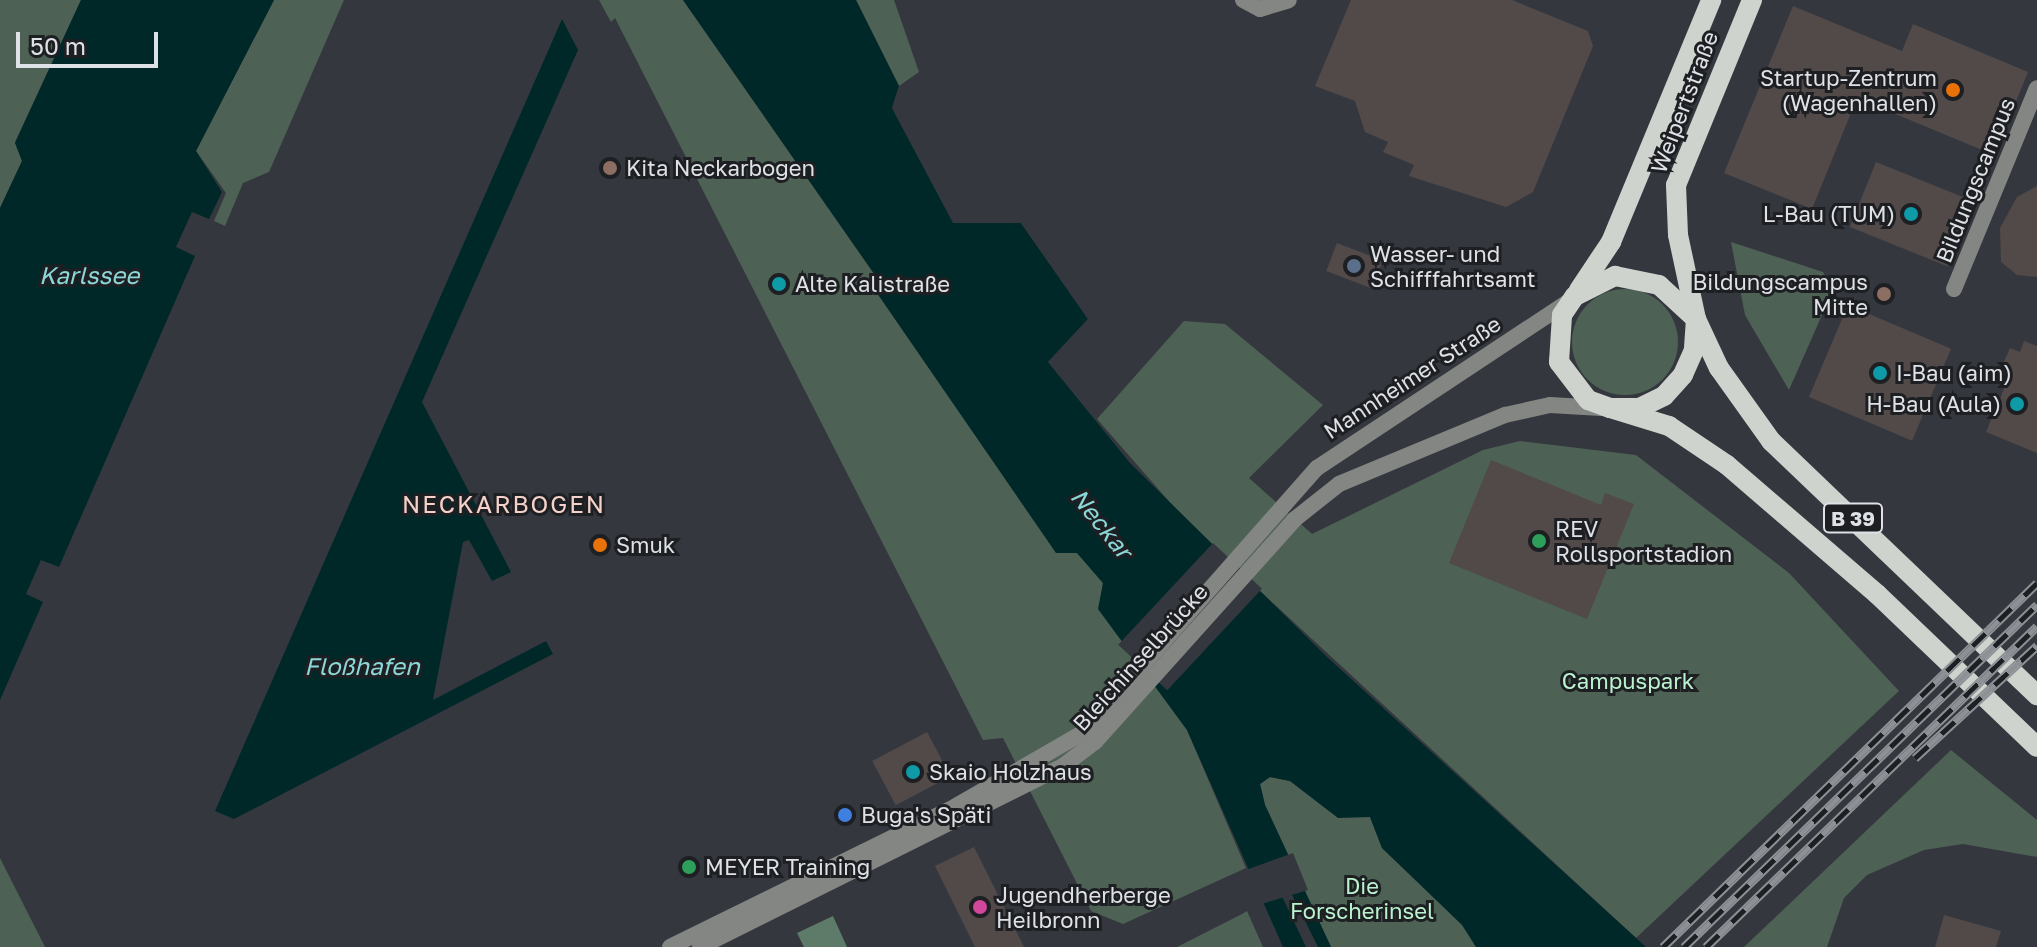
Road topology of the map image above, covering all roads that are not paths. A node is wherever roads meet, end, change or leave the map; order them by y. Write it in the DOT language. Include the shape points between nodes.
graph roads {
  1 [pos="1243,0"];
  2 [pos="1289,0"];
  3 [pos="1711,0"];
  4 [pos="1752,0"];
  5 [pos="2037,88"];
  6 [pos="1954,289"];
  7 [pos="1575,296"];
  8 [pos="1696,319"];
  9 [pos="1610,408"];
  10 [pos="1280,506"];
  11 [pos="2037,695"];
  12 [pos="1090,737"];
  13 [pos="2037,747"];
  14 [pos="751,914"];
  15 [pos="670,947"];
  16 [pos="700,947"];
  1 -- 2 [label="street" via="1260,9"];
  3 -- 7 [label="main road, Weipertstraße / B 39" via="1611,242"];
  4 -- 8 [label="main road, Weipertstraße / B 39" via="1676,185 1679,248"];
  5 -- 6 [label="street, Bildungscampus"];
  7 -- 8 [label="main road" via="1593,282 1638,277 1679,298"];
  7 -- 9 [label="main road, B 39" via="1556,339 1559,362 1588,400"];
  7 -- 10 [label="street, Mannheimer Straße" via="1375,426 1317,468"];
  8 -- 9 [label="main road" via="1694,350 1664,396 1639,408"];
  8 -- 11 [label="main road, B 39" via="1719,368 1771,441"];
  9 -- 12 [label="street, Bleichinselbrücke" via="1550,405 1505,415 1339,484 1295,519"];
  9 -- 13 [label="main road, B 39" via="1669,426 1727,465 1877,594"];
  10 -- 12 [label="street, Bleichinselbrücke"];
  12 -- 14 [label="street, Bleichinselbrücke" via="995,794"];
  14 -- 15 [label="street"];
  14 -- 16 [label="street"];
}
